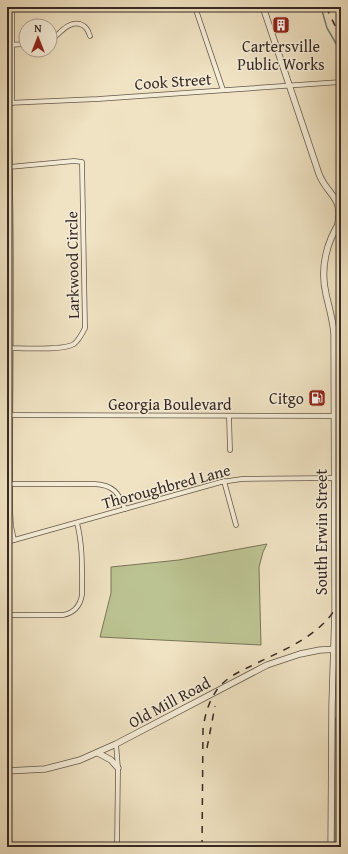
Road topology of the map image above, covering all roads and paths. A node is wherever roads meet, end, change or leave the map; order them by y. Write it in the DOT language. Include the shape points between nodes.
graph roads {
  1 [pos="12,7"];
  2 [pos="195,7"];
  3 [pos="263,7"];
  4 [pos="58,34"];
  5 [pos="90,36"];
  6 [pos="12,44"];
  7 [pos="18,44"];
  8 [pos="7,45"];
  9 [pos="341,82"];
  10 [pos="289,85"];
  11 [pos="223,90"];
  12 [pos="9,103"];
  13 [pos="9,165"];
  14 [pos="337,198"];
  15 [pos="341,203"];
  16 [pos="9,207"];
  17 [pos="340,223"];
  18 [pos="9,245"];
  19 [pos="9,348"];
  20 [pos="334,380"];
  21 [pos="341,381"];
  22 [pos="9,416"];
  23 [pos="229,416"];
  24 [pos="334,416"];
  25 [pos="230,450"];
  26 [pos="334,478"];
  27 [pos="224,481"];
  28 [pos="10,484"];
  29 [pos="125,509"];
  30 [pos="77,523"];
  31 [pos="236,525"];
  32 [pos="14,540"];
  33 [pos="7,542"];
  34 [pos="7,615"];
  35 [pos="333,649"];
  36 [pos="341,649"];
  37 [pos="116,744"];
  38 [pos="98,753"];
  39 [pos="118,768"];
  40 [pos="7,771"];
  41 [pos="117,847"];
  42 [pos="331,847"];
  1 -- 6 [label="street"];
  2 -- 11 [label="street"];
  3 -- 10 [label="street"];
  4 -- 5 [label="street" via="71,24 77,24 84,26"];
  6 -- 7 [label="street"];
  6 -- 8 [label="street"];
  6 -- 12 [label="street"];
  9 -- 10 [label="street, Cook Street"];
  10 -- 11 [label="street, Cook Street"];
  10 -- 14 [label="street" via="320,178"];
  11 -- 12 [label="street, Cook Street"];
  12 -- 13 [label="street"];
  13 -- 16 [label="street"];
  13 -- 19 [label="street, Larkwood Circle" via="82,162 85,328 74,344 64,348"];
  14 -- 15 [label="street"];
  14 -- 17 [label="street"];
  16 -- 18 [label="street"];
  17 -- 20 [label="street, South Erwin Street" via="328,246 324,268 333,327"];
  18 -- 19 [label="street"];
  19 -- 22 [label="street"];
  20 -- 21 [label="street"];
  20 -- 24 [label="street, South Erwin Street"];
  22 -- 23 [label="street, Georgia Boulevard"];
  22 -- 28 [label="street"];
  23 -- 24 [label="street, Georgia Boulevard"];
  23 -- 25 [label="street"];
  24 -- 26 [label="street, South Erwin Street"];
  26 -- 27 [label="street, Thoroughbred Lane"];
  26 -- 35 [label="street, South Erwin Street"];
  27 -- 29 [label="street, Thoroughbred Lane"];
  27 -- 31 [label="street"];
  28 -- 29 [label="street" via="104,485 118,494"];
  28 -- 32 [label="street"];
  29 -- 30 [label="street, Thoroughbred Lane"];
  30 -- 32 [label="street, Thoroughbred Lane"];
  30 -- 34 [label="street" via="82,552 82,594 77,607 63,615"];
  32 -- 33 [label="street, Thoroughbred Lane"];
  35 -- 36 [label="street, Old Mill Road"];
  35 -- 37 [label="street, Old Mill Road" via="300,654 267,665"];
  35 -- 42 [label="street, South Erwin Street"];
  37 -- 38 [label="street, Old Mill Road"];
  37 -- 39 [label="street"];
  38 -- 39 [label="street"];
  38 -- 40 [label="street, Old Mill Road" via="56,767"];
  39 -- 41 [label="street"];
}
